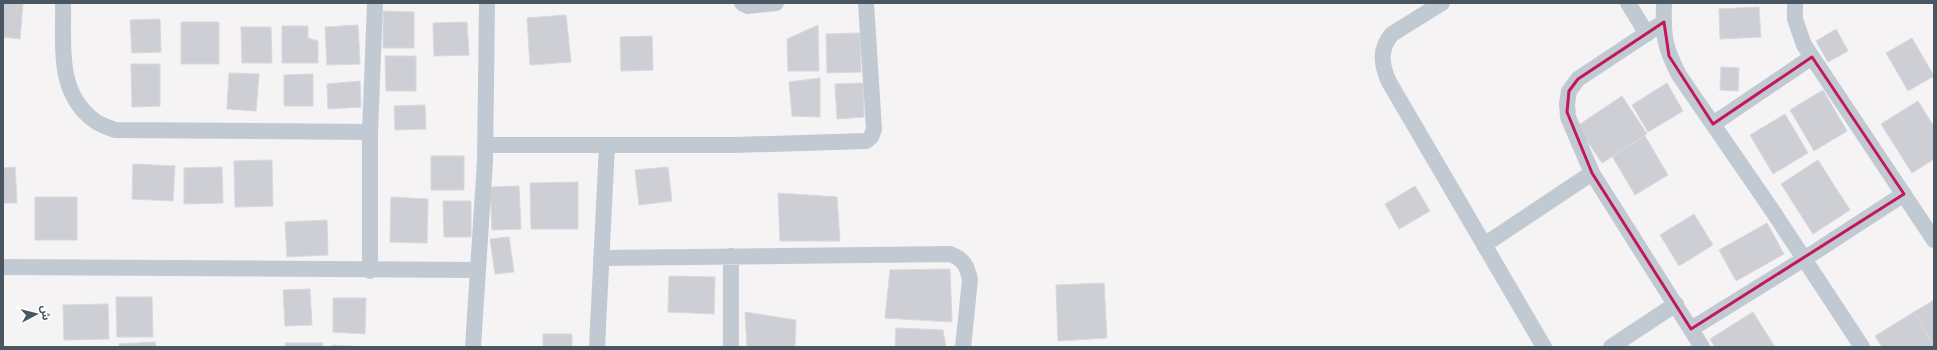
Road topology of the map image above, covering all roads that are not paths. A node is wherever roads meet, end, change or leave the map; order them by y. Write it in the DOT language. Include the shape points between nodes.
graph roads {
  1 [pos="63,3"];
  2 [pos="375,3"];
  3 [pos="487,3"];
  4 [pos="742,3"];
  5 [pos="776,3"];
  6 [pos="866,3"];
  7 [pos="1442,3"];
  8 [pos="1628,3"];
  9 [pos="1664,3"];
  10 [pos="1795,3"];
  11 [pos="1664,22"];
  12 [pos="1647,34"];
  13 [pos="1812,57"];
  14 [pos="1713,124"];
  15 [pos="370,132"];
  16 [pos="485,145"];
  17 [pos="606,145"];
  18 [pos="1592,173"];
  19 [pos="1904,194"];
  20 [pos="1934,240"];
  21 [pos="1484,245"];
  22 [pos="731,256"];
  23 [pos="601,258"];
  24 [pos="1804,260"];
  25 [pos="3,267"];
  26 [pos="478,270"];
  27 [pos="370,271"];
  28 [pos="1676,304"];
  29 [pos="1691,329"];
  30 [pos="473,347"];
  31 [pos="597,347"];
  32 [pos="731,347"];
  33 [pos="963,347"];
  34 [pos="1544,347"];
  35 [pos="1611,347"];
  36 [pos="1702,347"];
  37 [pos="1862,347"];
  1 -- 15 [label="street" via="65,72 69,91 78,106 96,122 122,130"];
  2 -- 15 [label="street"];
  3 -- 16 [label="street"];
  4 -- 5 [label="street" via="748,6"];
  6 -- 17 [label="street" via="874,129 869,139 859,142 828,143"];
  7 -- 21 [label="street" via="1392,34 1384,48 1383,69"];
  8 -- 12 [label="street"];
  9 -- 11 [label="street"];
  10 -- 13 [label="street" via="1795,19 1804,45"];
  11 -- 12 [label="street"];
  11 -- 14 [label="street" via="1664,41 1669,56"];
  12 -- 18 [label="street" via="1578,79 1570,91 1568,117"];
  13 -- 14 [label="street"];
  13 -- 19 [label="street"];
  14 -- 24 [label="street"];
  15 -- 27 [label="street"];
  16 -- 17 [label="street"];
  16 -- 26 [label="street"];
  17 -- 23 [label="street"];
  18 -- 21 [label="street"];
  18 -- 28 [label="street"];
  19 -- 20 [label="street"];
  19 -- 24 [label="street"];
  21 -- 34 [label="street"];
  22 -- 23 [label="street"];
  22 -- 32 [label="street"];
  22 -- 33 [label="street" via="950,254 958,257 964,261 970,280"];
  23 -- 31 [label="street"];
  24 -- 29 [label="street"];
  24 -- 37 [label="street"];
  25 -- 27 [label="street"];
  26 -- 27 [label="street"];
  26 -- 30 [label="street"];
  28 -- 29 [label="street"];
  28 -- 35 [label="street"];
  29 -- 36 [label="street"];
}
